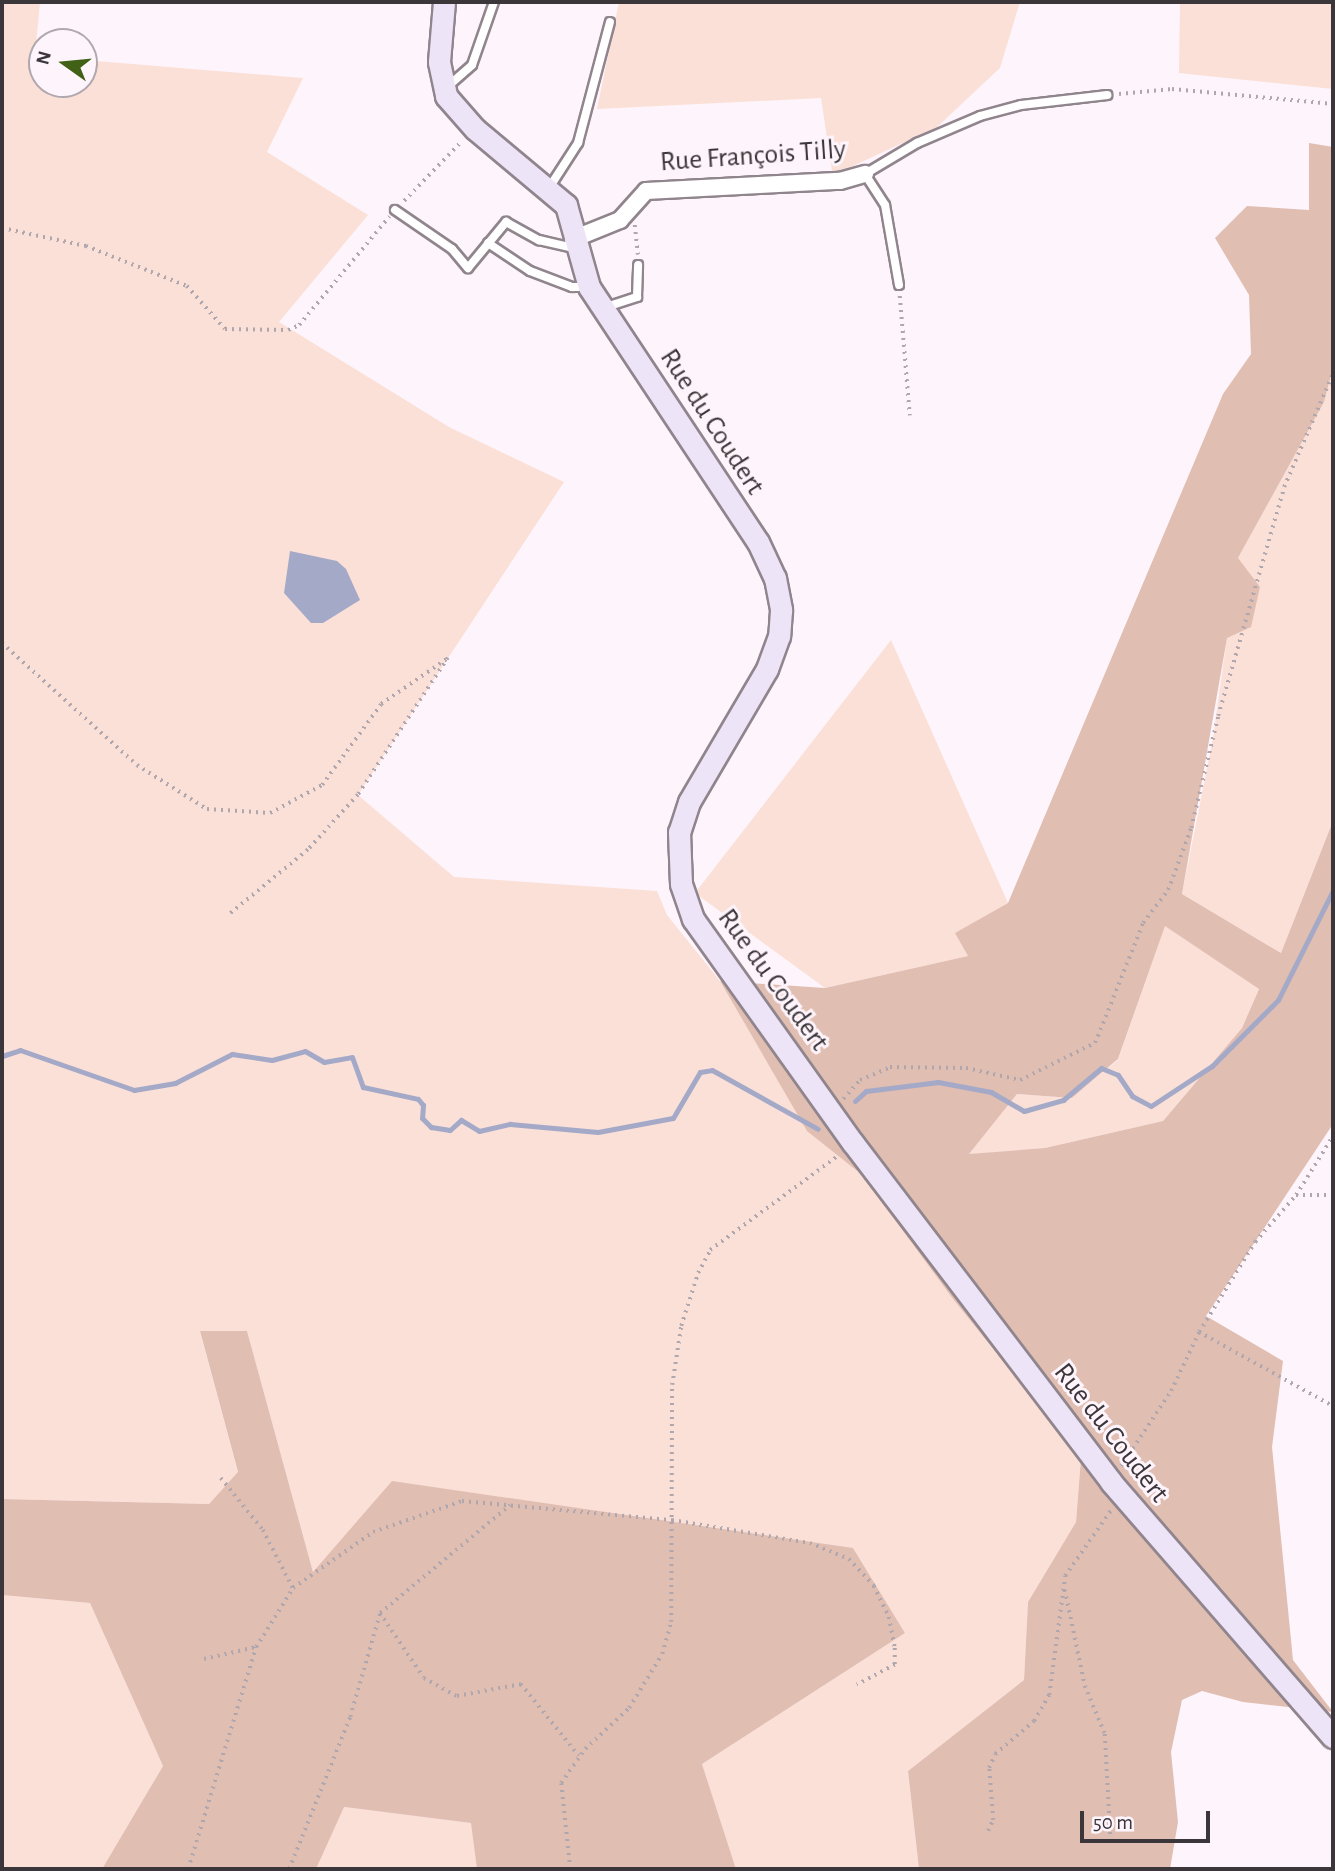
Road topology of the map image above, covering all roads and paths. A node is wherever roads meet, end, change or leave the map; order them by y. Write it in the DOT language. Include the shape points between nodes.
graph roads {
  1 [pos="444,2"];
  2 [pos="494,2"];
  3 [pos="610,22"];
  4 [pos="444,88"];
  5 [pos="1107,95"];
  6 [pos="1333,104"];
  7 [pos="474,127"];
  8 [pos="865,174"];
  9 [pos="548,190"];
  10 [pos="396,210"];
  11 [pos="2,228"];
  12 [pos="636,230"];
  13 [pos="488,243"];
  14 [pos="574,244"];
  15 [pos="638,265"];
  16 [pos="899,285"];
  17 [pos="589,287"];
  18 [pos="603,308"];
  19 [pos="1333,373"];
  20 [pos="910,416"];
  21 [pos="2,643"];
  22 [pos="229,915"];
  23 [pos="832,1111"];
  24 [pos="1333,1136"];
  25 [pos="853,1143"];
  26 [pos="1296,1195"];
  27 [pos="1333,1195"];
  28 [pos="1199,1332"];
  29 [pos="1333,1406"];
  30 [pos="221,1478"];
  31 [pos="1116,1488"];
  32 [pos="510,1505"];
  33 [pos="673,1520"];
  34 [pos="1064,1585"];
  35 [pos="293,1588"];
  36 [pos="380,1612"];
  37 [pos="257,1647"];
  38 [pos="204,1660"];
  39 [pos="857,1685"];
  40 [pos="1333,1737"];
  41 [pos="579,1757"];
  42 [pos="988,1831"];
  43 [pos="1111,1845"];
  44 [pos="188,1869"];
  45 [pos="289,1869"];
  46 [pos="570,1869"];
  1 -- 4 [label="street" via="439,62"];
  2 -- 4 [label="lane" via="472,65"];
  3 -- 9 [label="lane" via="578,143"];
  4 -- 7 [label="street, Rue du Coudert"];
  5 -- 6 [label="path" via="1172,89"];
  5 -- 8 [label="lane, Rue François Tilly" via="1021,105 980,116 917,143"];
  7 -- 9 [label="street, Rue du Coudert"];
  7 -- 10 [label="path"];
  8 -- 14 [label="street, Rue François Tilly" via="840,181 646,191 620,220"];
  8 -- 16 [label="lane" via="885,205"];
  9 -- 14 [label="street, Rue du Coudert" via="566,205"];
  10 -- 11 [label="path" via="299,326 288,330 225,329 187,286 86,246"];
  10 -- 13 [label="lane" via="452,249 468,268"];
  12 -- 15 [label="path"];
  13 -- 14 [label="lane" via="506,222 540,240"];
  13 -- 17 [label="lane" via="530,271 572,287"];
  14 -- 17 [label="street, Rue du Coudert"];
  15 -- 18 [label="lane" via="637,297"];
  16 -- 20 [label="path"];
  17 -- 18 [label="street, Rue du Coudert"];
  18 -- 23 [label="street, Rue du Coudert" via="758,542 775,578 781,610 779,636 767,669 689,802 677,855 693,919"];
  19 -- 23 [label="path" via="1284,486 1191,828 1168,890 1143,923 1095,1043 1020,1080 966,1068 890,1067 860,1080"];
  21 -- 22 [label="path" via="149,772 208,809 270,813 322,785 381,704 448,658 358,795 308,850"];
  23 -- 25 [label="street, Rue du Coudert"];
  24 -- 26 [label="path"];
  25 -- 31 [label="street, Rue du Coudert"];
  25 -- 33 [label="path" via="710,1250 698,1273 681,1326 672,1385"];
  26 -- 27 [label="path"];
  26 -- 28 [label="path" via="1255,1242"];
  28 -- 29 [label="path"];
  28 -- 31 [label="path"];
  30 -- 35 [label="path" via="263,1530"];
  31 -- 34 [label="path"];
  31 -- 40 [label="street, Rue du Coudert"];
  32 -- 33 [label="path"];
  32 -- 35 [label="path" via="462,1501 373,1532"];
  32 -- 36 [label="path"];
  33 -- 39 [label="path" via="810,1543 849,1559 874,1586 889,1617 895,1648 895,1665"];
  33 -- 41 [label="path" via="671,1622 662,1654 629,1708"];
  34 -- 42 [label="path" via="1049,1695 1034,1721 995,1754 989,1769 993,1820"];
  34 -- 43 [label="path" via="1084,1686 1105,1734"];
  35 -- 37 [label="path"];
  36 -- 41 [label="path" via="424,1678 457,1696 521,1684"];
  36 -- 45 [label="path" via="350,1717"];
  37 -- 38 [label="path"];
  37 -- 44 [label="path"];
  41 -- 46 [label="path" via="561,1783"];
}
